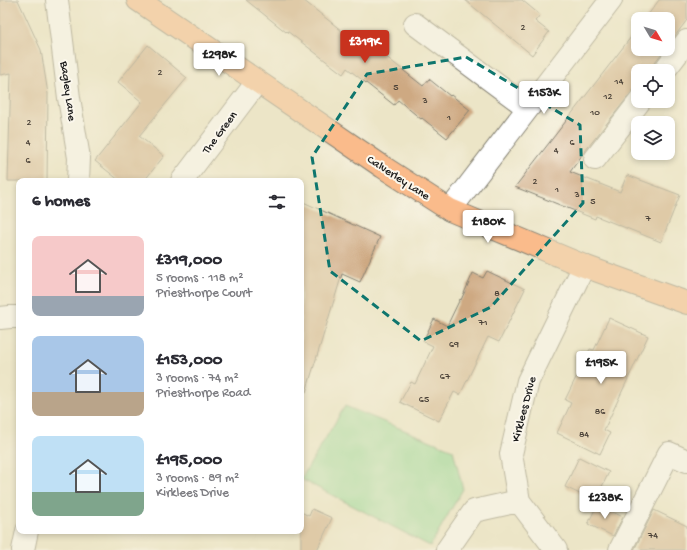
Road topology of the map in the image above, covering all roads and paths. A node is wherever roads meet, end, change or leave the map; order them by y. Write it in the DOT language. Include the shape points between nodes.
graph roads {
  1 [pos="57,0"];
  2 [pos="610,0"];
  3 [pos="152,4"];
  4 [pos="415,24"];
  5 [pos="687,41"];
  6 [pos="669,64"];
  7 [pos="257,82"];
  8 [pos="528,108"];
  9 [pos="635,108"];
  10 [pos="595,159"];
  11 [pos="78,178"];
  12 [pos="184,178"];
  13 [pos="450,210"];
  14 [pos="584,266"];
  15 [pos="687,303"];
  16 [pos="16,317"];
  17 [pos="0,318"];
  18 [pos="687,461"];
  19 [pos="519,500"];
  20 [pos="26,534"];
  21 [pos="23,550"];
  22 [pos="447,550"];
  23 [pos="556,550"];
  24 [pos="620,550"];
  1 -- 11 [label="street, Bagley Lane" via="79,158"];
  2 -- 8 [label="street"];
  3 -- 7 [label="main road, Calverley Lane"];
  4 -- 8 [label="street"];
  5 -- 6 [label="street"];
  7 -- 12 [label="street, The Green"];
  7 -- 13 [label="main road, Calverley Lane"];
  8 -- 13 [label="street"];
  9 -- 10 [label="street"];
  13 -- 14 [label="main road, Calverley Lane"];
  14 -- 15 [label="main road, Calverley Lane"];
  14 -- 19 [label="street, Kirklees Drive" via="528,381 511,454"];
  16 -- 17 [label="street"];
  18 -- 24 [label="street" via="669,453"];
  19 -- 22 [label="street" via="474,511"];
  19 -- 23 [label="street, Kirklees Drive"];
  20 -- 21 [label="street"];
}
